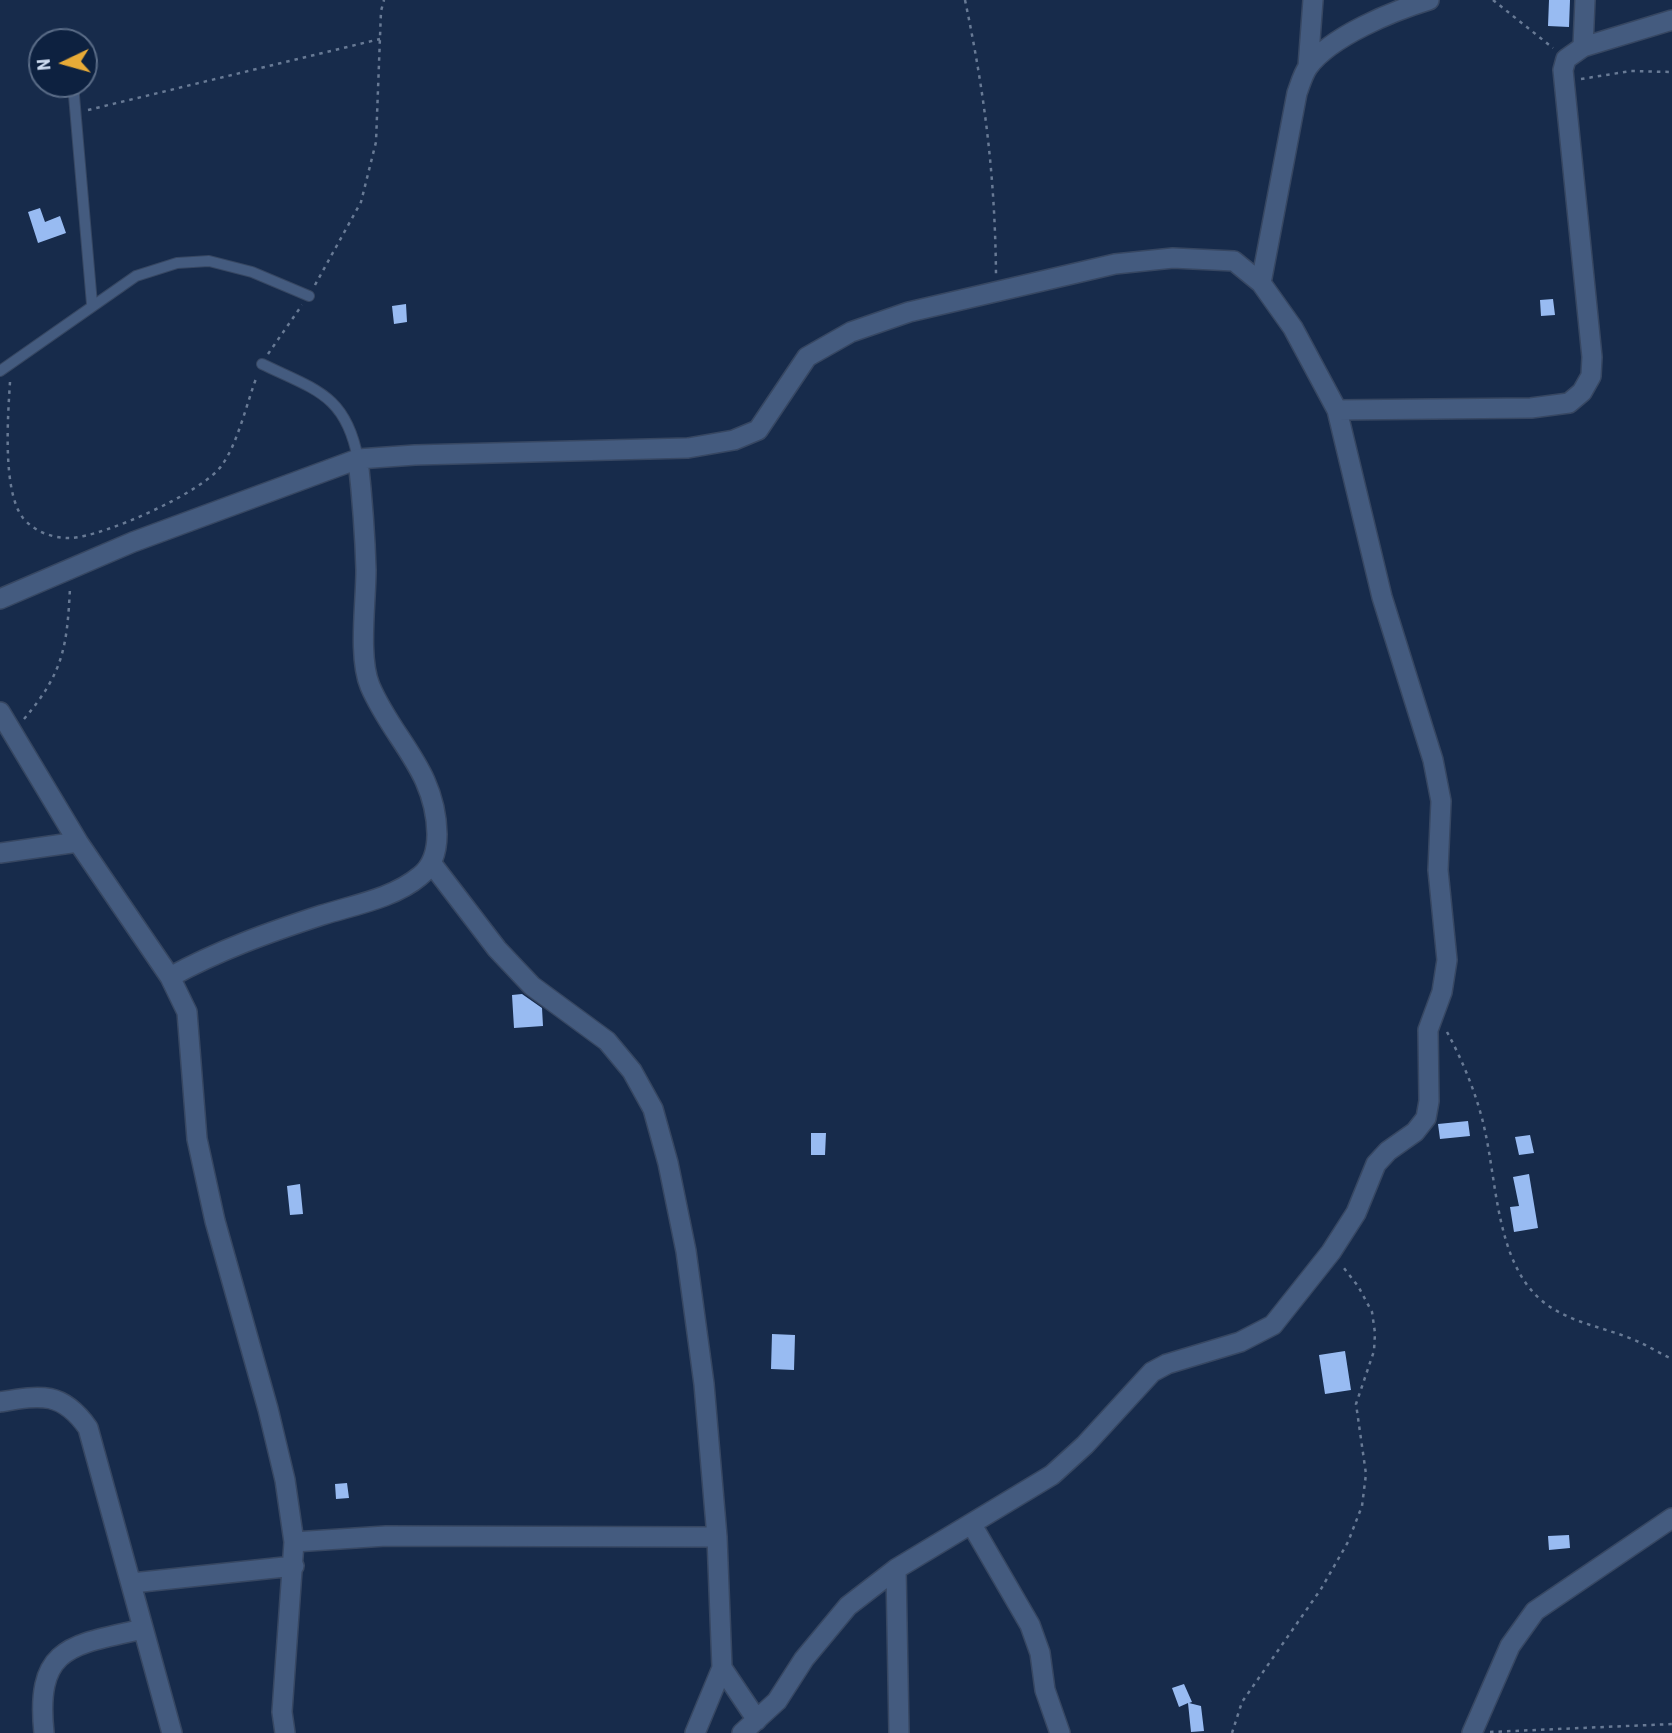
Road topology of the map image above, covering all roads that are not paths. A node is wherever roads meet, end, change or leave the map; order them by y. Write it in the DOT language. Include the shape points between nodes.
graph roads {
  1 [pos="1313,0"];
  2 [pos="1429,0"];
  3 [pos="1585,0"];
  4 [pos="1672,20"];
  5 [pos="1583,47"];
  6 [pos="1308,67"];
  7 [pos="75,98"];
  8 [pos="1261,283"];
  9 [pos="309,296"];
  10 [pos="92,304"];
  11 [pos="262,364"];
  12 [pos="0,371"];
  13 [pos="1337,410"];
  14 [pos="358,459"];
  15 [pos="0,599"];
  16 [pos="0,712"];
  17 [pos="78,842"];
  18 [pos="0,853"];
  19 [pos="432,864"];
  20 [pos="170,977"];
  21 [pos="0,1402"];
  22 [pos="1672,1518"];
  23 [pos="972,1525"];
  24 [pos="717,1537"];
  25 [pos="294,1542"];
  26 [pos="294,1566"];
  27 [pos="897,1569"];
  28 [pos="132,1583"];
  29 [pos="143,1629"];
  30 [pos="722,1668"];
  31 [pos="757,1720"];
  32 [pos="44,1733"];
  33 [pos="172,1733"];
  34 [pos="285,1733"];
  35 [pos="695,1733"];
  36 [pos="742,1733"];
  37 [pos="899,1733"];
  38 [pos="1060,1733"];
  39 [pos="1472,1733"];
  1 -- 6 [label="street"];
  2 -- 6 [label="street" via="1342,38"];
  3 -- 5 [label="street"];
  4 -- 5 [label="street"];
  5 -- 13 [label="street" via="1566,59 1563,83 1592,357 1591,376 1582,392 1569,403 1531,408"];
  6 -- 8 [label="street" via="1297,93"];
  7 -- 10 [label="lane"];
  8 -- 13 [label="street" via="1293,328"];
  8 -- 14 [label="street" via="1234,261 1185,258 1115,264 909,312 851,332 807,357 758,430 734,440 688,448"];
  9 -- 10 [label="lane" via="252,272 209,261 177,263 136,276"];
  10 -- 12 [label="lane"];
  11 -- 14 [label="lane" via="341,409 352,430"];
  13 -- 23 [label="street" via="1382,597 1433,760 1441,801 1438,870 1447,960 1428,1030 1426,1118 1376,1164 1356,1213 1273,1325 1240,1342 1152,1372 1052,1475"];
  14 -- 15 [label="street" via="188,520"];
  14 -- 19 [label="street" via="366,566 364,660 369,685 428,783 437,816"];
  16 -- 17 [label="street"];
  17 -- 18 [label="street"];
  17 -- 20 [label="street"];
  19 -- 20 [label="street" via="411,883 387,895 264,935"];
  19 -- 24 [label="street" via="497,949 532,986 607,1041 632,1071 653,1109 686,1251 704,1384"];
  20 -- 25 [label="street" via="187,1012 197,1139 268,1409"];
  21 -- 28 [label="street" via="52,1398 74,1408 88,1428"];
  22 -- 39 [label="street" via="1535,1611 1510,1646"];
  23 -- 27 [label="street"];
  23 -- 38 [label="street" via="1030,1625"];
  24 -- 25 [label="street" via="411,1536"];
  24 -- 30 [label="street"];
  25 -- 26 [label="street"];
  26 -- 28 [label="street"];
  26 -- 34 [label="street" via="283,1699"];
  27 -- 31 [label="street" via="848,1605 777,1701"];
  27 -- 37 [label="street"];
  28 -- 29 [label="street"];
  29 -- 32 [label="street" via="86,1641 62,1652 49,1668 42,1693"];
  29 -- 33 [label="street"];
  30 -- 31 [label="street"];
  30 -- 35 [label="street"];
  31 -- 36 [label="street"];
}
